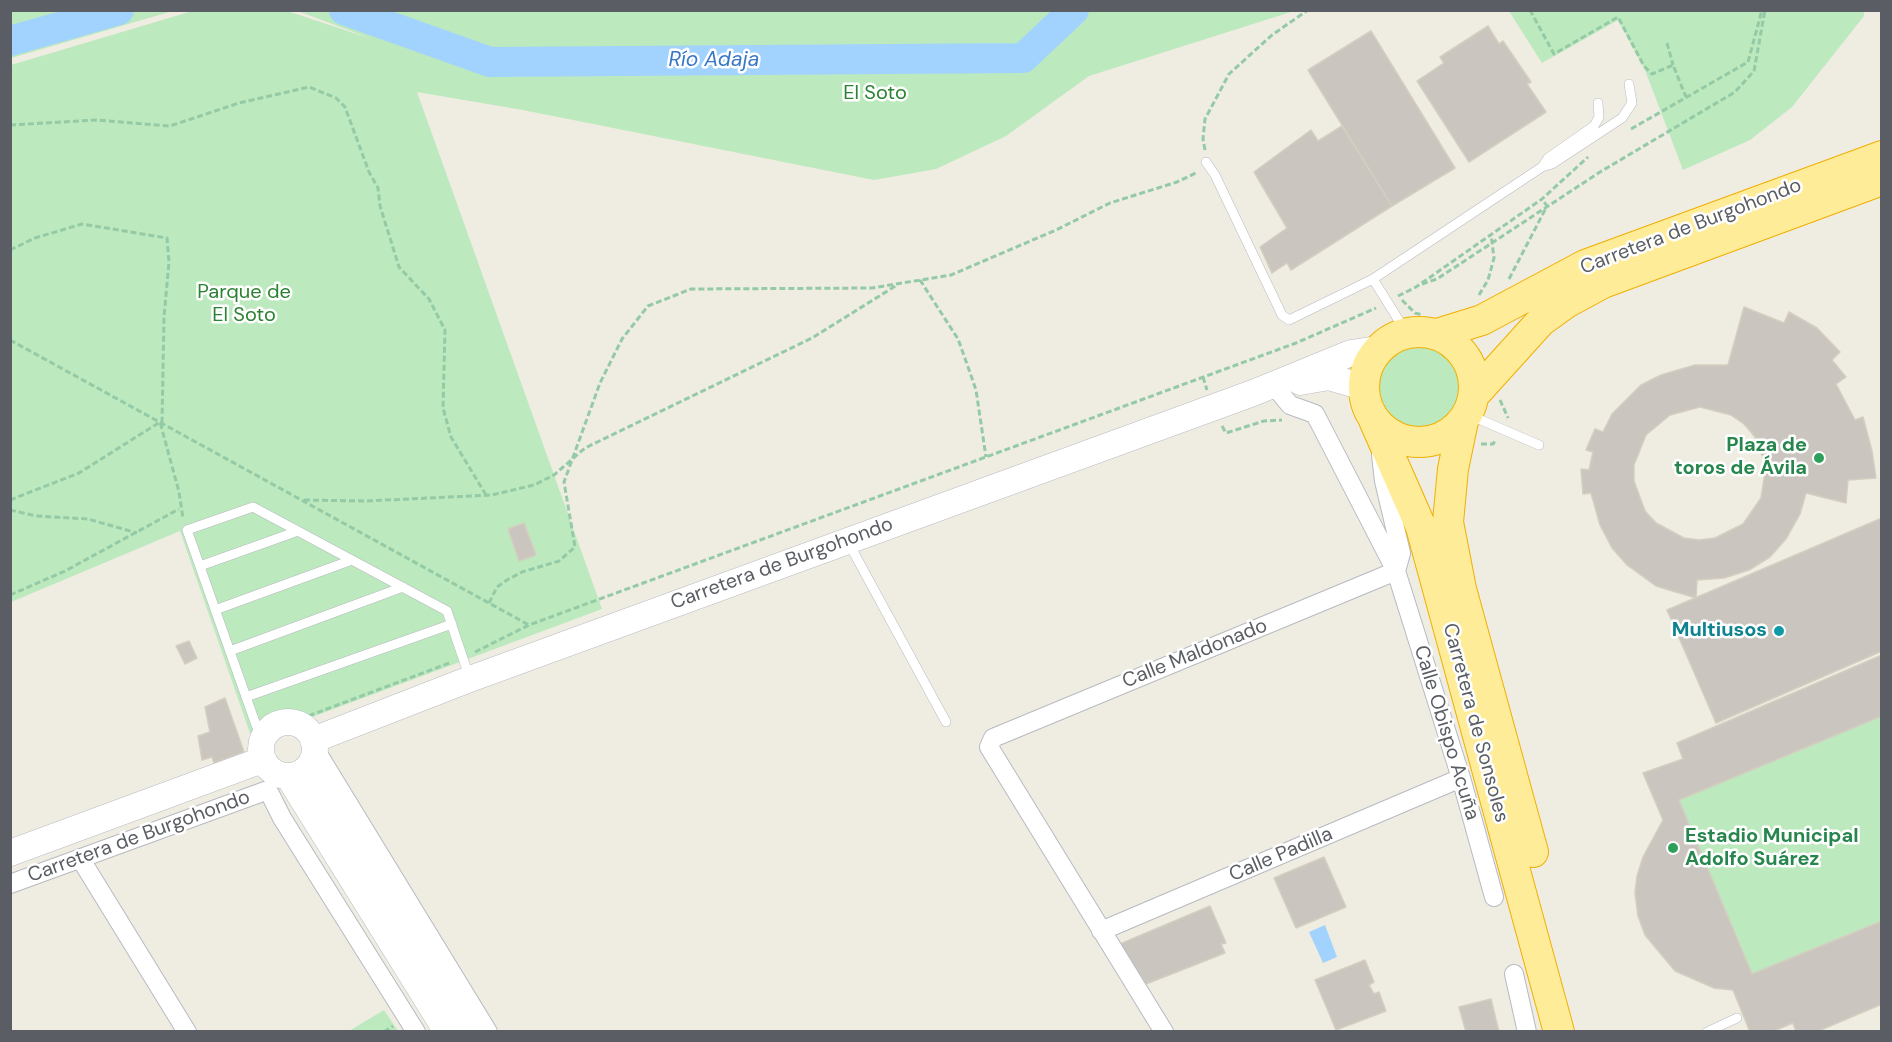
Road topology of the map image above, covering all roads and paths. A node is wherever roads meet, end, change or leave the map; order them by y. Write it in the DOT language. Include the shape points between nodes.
graph roads {
  1 [pos="1308,10"];
  2 [pos="1530,10"];
  3 [pos="1763,10"];
  4 [pos="1667,43"];
  5 [pos="1673,65"];
  6 [pos="1629,84"];
  7 [pos="1686,98"];
  8 [pos="1598,103"];
  9 [pos="10,125"];
  10 [pos="1628,130"];
  11 [pos="1591,154"];
  12 [pos="1881,156"];
  13 [pos="1206,162"];
  14 [pos="1542,167"];
  15 [pos="1881,180"];
  16 [pos="1542,199"];
  17 [pos="1547,206"];
  18 [pos="1491,234"];
  19 [pos="1493,241"];
  20 [pos="10,250"];
  21 [pos="1373,279"];
  22 [pos="1509,279"];
  23 [pos="920,280"];
  24 [pos="898,284"];
  25 [pos="1416,287"];
  26 [pos="1478,298"];
  27 [pos="1387,302"];
  28 [pos="1406,332"];
  29 [pos="1437,334"];
  30 [pos="10,340"];
  31 [pos="1378,349"];
  32 [pos="1203,377"];
  33 [pos="1363,387"];
  34 [pos="1265,391"];
  35 [pos="1213,408"];
  36 [pos="1476,414"];
  37 [pos="1284,420"];
  38 [pos="161,423"];
  39 [pos="1376,425"];
  40 [pos="1502,429"];
  41 [pos="1539,445"];
  42 [pos="986,457"];
  43 [pos="573,459"];
  44 [pos="486,495"];
  45 [pos="10,500"];
  46 [pos="304,500"];
  47 [pos="179,508"];
  48 [pos="10,510"];
  49 [pos="187,530"];
  50 [pos="298,531"];
  51 [pos="136,533"];
  52 [pos="847,540"];
  53 [pos="351,560"];
  54 [pos="200,566"];
  55 [pos="1396,571"];
  56 [pos="403,587"];
  57 [pos="10,595"];
  58 [pos="489,603"];
  59 [pos="215,610"];
  60 [pos="452,624"];
  61 [pos="529,625"];
  62 [pos="230,651"];
  63 [pos="467,668"];
  64 [pos="246,697"];
  65 [pos="946,722"];
  66 [pos="283,757"];
  67 [pos="1461,778"];
  68 [pos="10,853"];
  69 [pos="80,858"];
  70 [pos="10,884"];
  71 [pos="1494,897"];
  72 [pos="1101,931"];
  73 [pos="1514,974"];
  74 [pos="1737,1018"];
  75 [pos="187,1032"];
  76 [pos="416,1032"];
  77 [pos="447,1032"];
  78 [pos="468,1032"];
  79 [pos="488,1032"];
  80 [pos="1164,1032"];
  81 [pos="1527,1032"];
  82 [pos="1559,1032"];
  83 [pos="1580,1032"];
  84 [pos="1707,1032"];
  1 -- 13 [label="path" via="1272,34 1228,74 1205,119"];
  2 -- 5 [label="path" via="1554,54 1618,17 1652,74"];
  3 -- 7 [label="path" via="1748,62"];
  3 -- 17 [label="path" via="1754,71 1735,92"];
  4 -- 5 [label="path"];
  5 -- 7 [label="path"];
  6 -- 14 [label="lane" via="1632,103 1622,118"];
  7 -- 10 [label="path"];
  8 -- 14 [label="lane" via="1599,117 1594,126"];
  9 -- 44 [label="path" via="97,120 170,126 239,103 309,87 336,98 345,107 378,188 399,267 429,299 443,324 443,408 451,437"];
  11 -- 16 [label="path"];
  12 -- 29 [label="highway, Carretera de Burgohondo" via="1585,265 1482,320"];
  13 -- 21 [label="lane" via="1282,315 1289,320"];
  13 -- 23 [label="path" via="1199,171 1177,182 1110,203 1056,231 951,275"];
  14 -- 21 [label="lane"];
  15 -- 36 [label="highway, Carretera de Burgohondo" via="1603,283 1566,303 1541,321"];
  16 -- 17 [label="path"];
  16 -- 18 [label="path"];
  17 -- 19 [label="path"];
  17 -- 22 [label="path"];
  18 -- 19 [label="path"];
  18 -- 25 [label="path"];
  19 -- 25 [label="path" via="1437,279"];
  19 -- 26 [label="path" via="1494,258"];
  20 -- 38 [label="path" via="82,224 167,238"];
  21 -- 27 [label="lane"];
  23 -- 24 [label="path"];
  23 -- 42 [label="path" via="958,339 976,390"];
  24 -- 43 [label="path" via="812,338 585,448"];
  24 -- 43 [label="path" via="816,290 691,289 648,306 622,339 600,383"];
  25 -- 27 [label="path"];
  27 -- 28 [label="lane"];
  27 -- 32 [label="path" via="1296,343"];
  28 -- 29 [label="highway"];
  28 -- 31 [label="highway"];
  29 -- 36 [label="highway" via="1454,344 1466,358 1473,376"];
  30 -- 38 [label="path"];
  31 -- 33 [label="highway" via="1365,373"];
  31 -- 34 [label="main road, Carretera de Burgohondo" via="1351,353"];
  32 -- 35 [label="path"];
  32 -- 42 [label="path"];
  33 -- 34 [label="main road, Carretera de Burgohondo" via="1329,377"];
  33 -- 39 [label="highway"];
  34 -- 35 [label="main road, Carretera de Burgohondo"];
  34 -- 55 [label="street, Calle Obispo Acuña" via="1315,414"];
  35 -- 37 [label="path" via="1226,433 1264,421"];
  35 -- 52 [label="main road, Carretera de Burgohondo"];
  36 -- 39 [label="highway" via="1433,440 1414,442 1397,438"];
  36 -- 40 [label="lane"];
  36 -- 40 [label="path" via="1492,444"];
  36 -- 40 [label="path" via="1500,404 1508,416"];
  36 -- 83 [label="highway, Carretera de Sonsoles" via="1453,469 1448,522 1461,590"];
  38 -- 45 [label="path" via="79,473"];
  38 -- 46 [label="path"];
  38 -- 47 [label="path" via="179,492"];
  39 -- 55 [label="street, Calle Obispo Acuña" via="1401,553"];
  39 -- 82 [label="highway, Carretera de Sonsoles" via="1421,526"];
  40 -- 41 [label="lane"];
  42 -- 61 [label="path"];
  43 -- 44 [label="path" via="554,475 534,484"];
  43 -- 58 [label="path" via="564,482 575,547 559,561 507,580 497,587"];
  44 -- 46 [label="path"];
  46 -- 58 [label="path"];
  47 -- 49 [label="path"];
  47 -- 51 [label="path"];
  48 -- 51 [label="path" via="88,519"];
  49 -- 50 [label="lane" via="253,507"];
  49 -- 54 [label="lane"];
  50 -- 53 [label="lane"];
  50 -- 54 [label="lane"];
  51 -- 57 [label="path"];
  52 -- 63 [label="main road, Carretera de Burgohondo"];
  52 -- 65 [label="lane"];
  53 -- 56 [label="lane"];
  53 -- 59 [label="lane"];
  54 -- 59 [label="lane"];
  55 -- 67 [label="street, Calle Obispo Acuña"];
  55 -- 72 [label="street, Calle Maldonado" via="993,738 989,747"];
  56 -- 60 [label="lane" via="447,611"];
  56 -- 62 [label="lane"];
  58 -- 61 [label="path"];
  59 -- 62 [label="lane"];
  60 -- 63 [label="lane"];
  60 -- 64 [label="lane"];
  61 -- 63 [label="path"];
  62 -- 64 [label="lane"];
  63 -- 66 [label="main road, Carretera de Burgohondo"];
  63 -- 66 [label="path" via="303,718 289,714"];
  64 -- 66 [label="lane"];
  66 -- 68 [label="main road, Carretera de Burgohondo"];
  66 -- 69 [label="street, Carretera de Burgohondo"];
  66 -- 76 [label="street" via="282,818"];
  66 -- 77 [label="main road"];
  66 -- 78 [label="main road"];
  66 -- 79 [label="street"];
  67 -- 71 [label="street, Calle Obispo Acuña"];
  67 -- 72 [label="street, Calle Padilla"];
  69 -- 70 [label="street, Carretera de Burgohondo"];
  69 -- 75 [label="street"];
  72 -- 80 [label="street"];
  73 -- 81 [label="street"];
  74 -- 84 [label="lane"];
}
